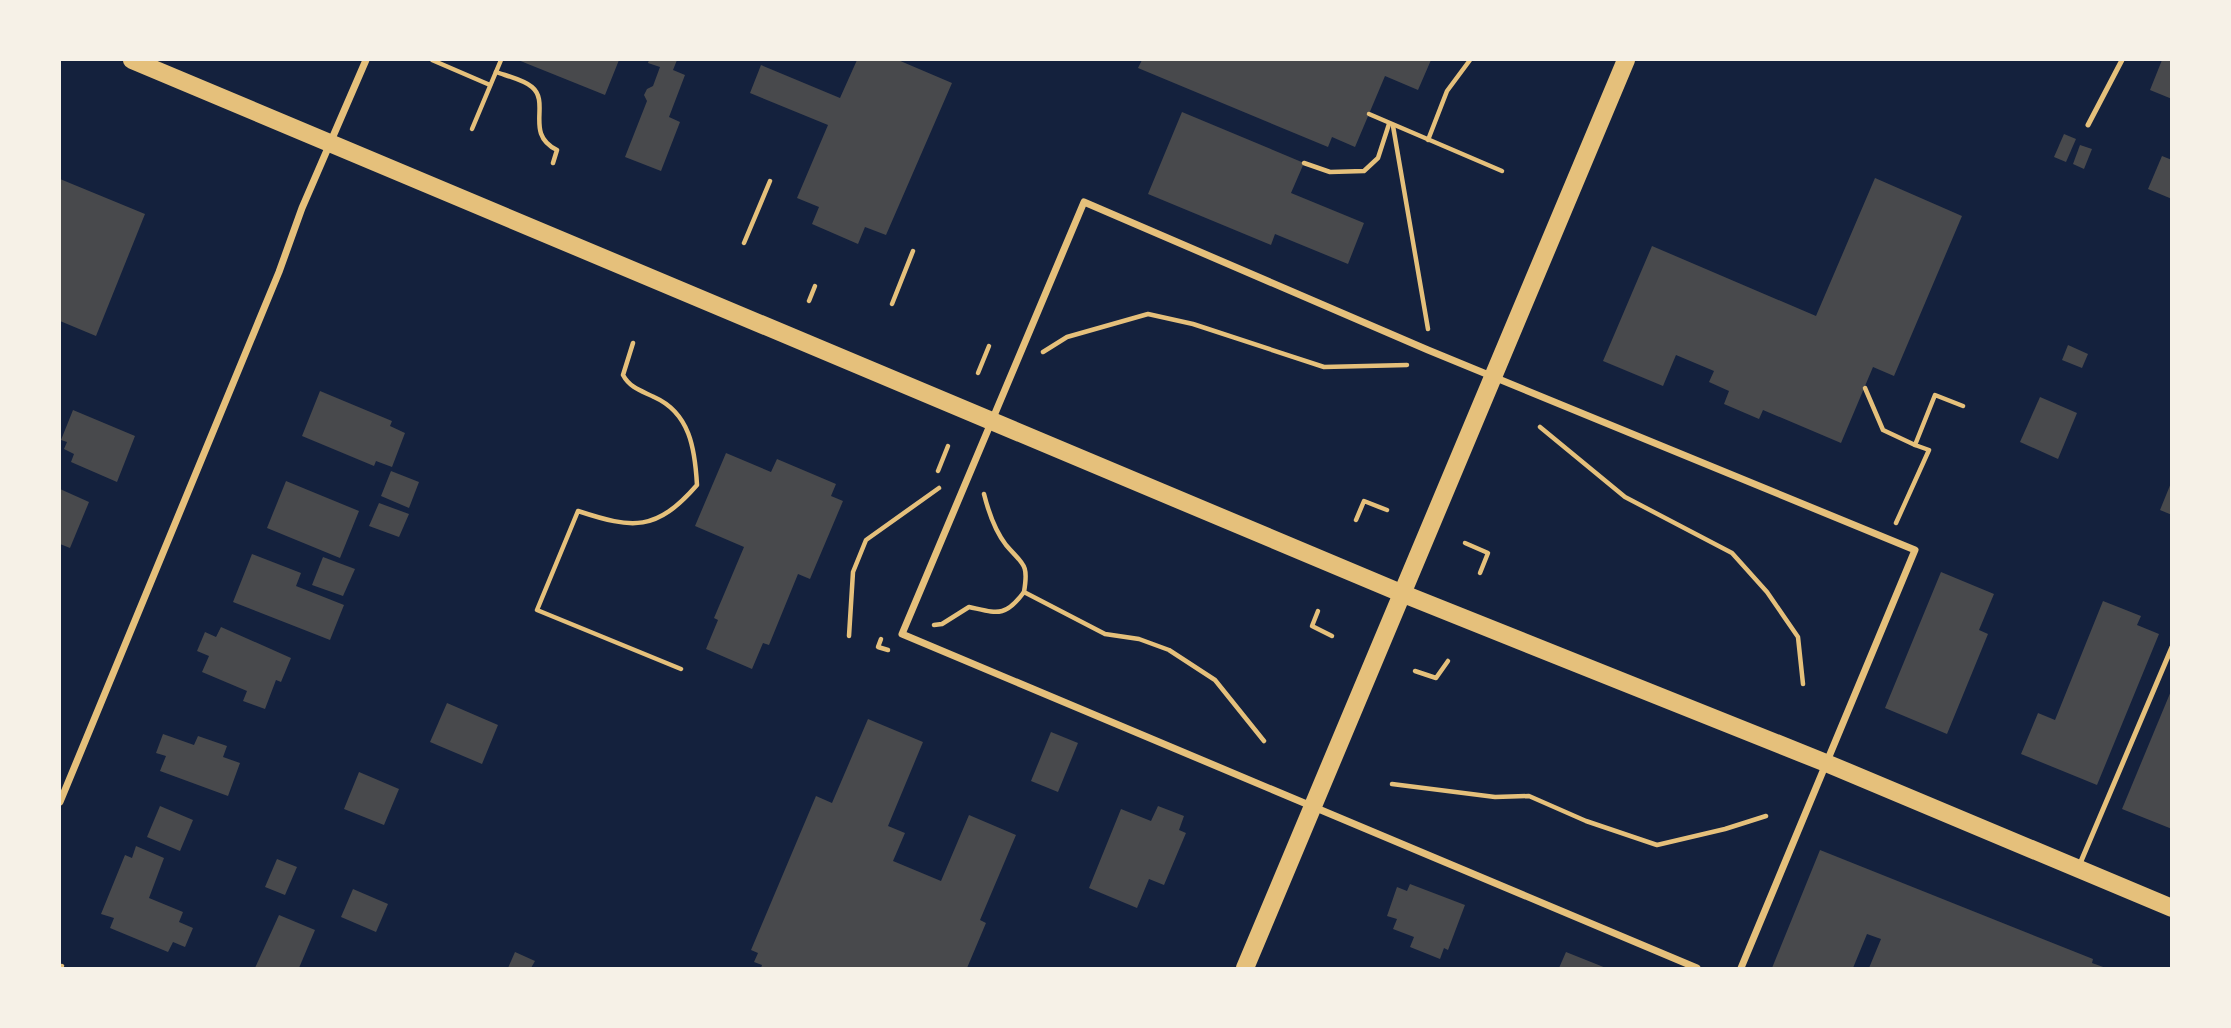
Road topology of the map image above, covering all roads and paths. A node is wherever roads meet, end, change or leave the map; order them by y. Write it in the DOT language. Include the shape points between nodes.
graph roads {
  1 [pos="132,60"];
  2 [pos="366,60"];
  3 [pos="432,60"];
  4 [pos="501,60"];
  5 [pos="1470,60"];
  6 [pos="1626,60"];
  7 [pos="2122,60"];
  8 [pos="496,72"];
  9 [pos="490,85"];
  10 [pos="1369,114"];
  11 [pos="1391,125"];
  12 [pos="2088,125"];
  13 [pos="472,129"];
  14 [pos="1428,140"];
  15 [pos="330,142"];
  16 [pos="552,163"];
  17 [pos="1304,163"];
  18 [pos="1502,171"];
  19 [pos="770,181"];
  20 [pos="744,243"];
  21 [pos="913,251"];
  22 [pos="815,286"];
  23 [pos="809,301"];
  24 [pos="892,304"];
  25 [pos="1429,330"];
  26 [pos="633,343"];
  27 [pos="989,346"];
  28 [pos="1038,357"];
  29 [pos="1413,366"];
  30 [pos="978,373"];
  31 [pos="1493,374"];
  32 [pos="1865,388"];
  33 [pos="1963,406"];
  34 [pos="992,420"];
  35 [pos="1540,427"];
  36 [pos="1915,445"];
  37 [pos="948,446"];
  38 [pos="938,471"];
  39 [pos="942,486"];
  40 [pos="983,490"];
  41 [pos="1387,510"];
  42 [pos="1356,520"];
  43 [pos="1894,528"];
  44 [pos="1465,543"];
  45 [pos="1480,573"];
  46 [pos="1024,593"];
  47 [pos="1401,593"];
  48 [pos="1318,611"];
  49 [pos="902,634"];
  50 [pos="849,636"];
  51 [pos="1332,636"];
  52 [pos="2172,647"];
  53 [pos="1448,661"];
  54 [pos="681,668"];
  55 [pos="1415,671"];
  56 [pos="1803,684"];
  57 [pos="1264,741"];
  58 [pos="1826,763"];
  59 [pos="1392,783"];
  60 [pos="60,802"];
  61 [pos="1312,808"];
  62 [pos="1766,816"];
  63 [pos="2078,869"];
  64 [pos="2172,908"];
  65 [pos="1245,968"];
  66 [pos="1697,968"];
  67 [pos="1741,968"];
  1 -- 15 [label="main road"];
  2 -- 15 [label="street"];
  3 -- 9 [label="path"];
  4 -- 8 [label="path"];
  5 -- 14 [label="path" via="1447,91"];
  6 -- 31 [label="main road"];
  7 -- 12 [label="lane"];
  8 -- 9 [label="path"];
  8 -- 16 [label="path" via="532,87 538,95 540,135 557,150"];
  9 -- 13 [label="path"];
  10 -- 11 [label="path"];
  11 -- 14 [label="path"];
  11 -- 17 [label="path" via="1378,158 1364,170 1329,172"];
  11 -- 25 [label="path"];
  14 -- 18 [label="path"];
  15 -- 34 [label="main road"];
  15 -- 60 [label="street"];
  19 -- 20 [label="path"];
  21 -- 24 [label="path"];
  22 -- 23 [label="path"];
  26 -- 54 [label="path" via="623,375 627,383 661,400 681,417 693,445 698,485 662,516 641,524 610,523 578,511 537,610"];
  27 -- 30 [label="path"];
  28 -- 29 [label="path" via="1067,337 1148,314 1324,367"];
  31 -- 34 [label="street" via="1084,202"];
  31 -- 47 [label="main road"];
  31 -- 58 [label="street" via="1915,550"];
  32 -- 36 [label="path" via="1883,430"];
  33 -- 36 [label="path" via="1935,395"];
  34 -- 47 [label="main road"];
  34 -- 49 [label="street"];
  35 -- 56 [label="path" via="1625,497 1732,553 1768,593 1798,637"];
  36 -- 43 [label="path" via="1929,450"];
  37 -- 38 [label="path"];
  39 -- 50 [label="path" via="866,540 853,572"];
  40 -- 46 [label="path" via="998,531 1022,558 1027,575"];
  41 -- 42 [label="path" via="1364,501"];
  44 -- 45 [label="path" via="1488,552"];
  46 -- 49 [label="path" via="1014,607 1000,613 969,607 942,624"];
  46 -- 57 [label="path" via="1105,634 1169,650 1214,680"];
  47 -- 58 [label="main road"];
  47 -- 61 [label="main road"];
  48 -- 51 [label="path" via="1312,626"];
  49 -- 61 [label="street"];
  52 -- 63 [label="lane"];
  53 -- 55 [label="path" via="1436,678"];
  58 -- 63 [label="main road"];
  58 -- 67 [label="street"];
  59 -- 62 [label="path" via="1495,797 1529,796 1657,845"];
  61 -- 65 [label="main road"];
  61 -- 66 [label="street"];
  63 -- 64 [label="main road"];
}
